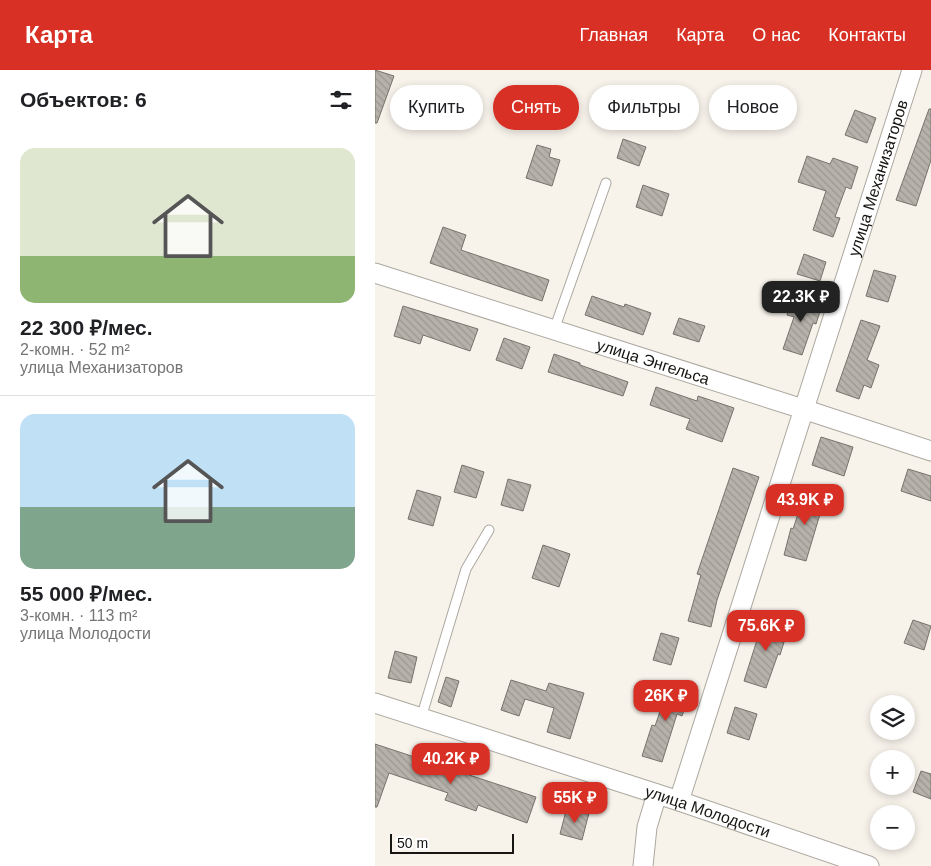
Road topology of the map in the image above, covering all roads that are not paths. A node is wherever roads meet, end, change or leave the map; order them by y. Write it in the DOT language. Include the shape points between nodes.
graph roads {
  1 [pos="912,70"];
  2 [pos="606,183"];
  3 [pos="375,273"];
  4 [pos="554,330"];
  5 [pos="803,409"];
  6 [pos="931,451"];
  7 [pos="489,530"];
  8 [pos="375,703"];
  9 [pos="421,718"];
  10 [pos="657,794"];
  11 [pos="679,801"];
  12 [pos="643,866"];
  13 [pos="869,866"];
  1 -- 5 [label="street, улица Механизаторов"];
  2 -- 4 [label="lane"];
  3 -- 4 [label="street, улица Энгельса"];
  4 -- 5 [label="street, улица Энгельса"];
  5 -- 6 [label="street, улица Энгельса"];
  5 -- 11 [label="street, улица Механизаторов"];
  7 -- 9 [label="lane" via="466,569"];
  8 -- 9 [label="street, улица Молодости"];
  9 -- 10 [label="street, улица Молодости"];
  10 -- 11 [label="street, улица Молодости"];
  10 -- 12 [label="street" via="647,827"];
  11 -- 13 [label="street, улица Молодости"];
}
